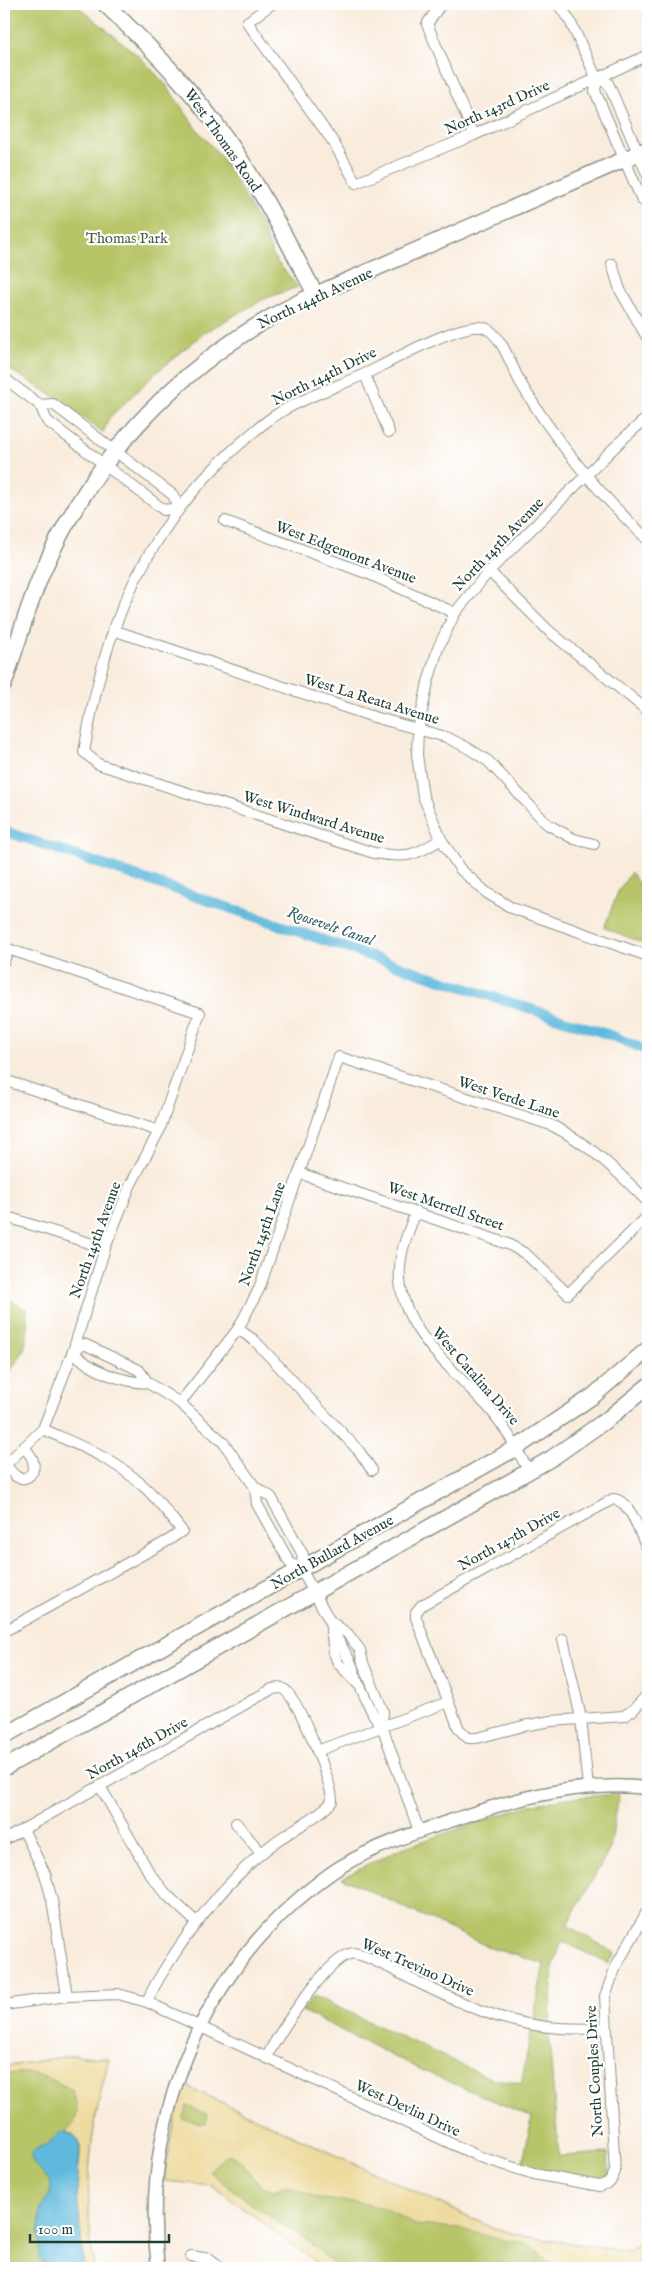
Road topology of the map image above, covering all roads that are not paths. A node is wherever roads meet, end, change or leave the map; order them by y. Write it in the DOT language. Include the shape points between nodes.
graph roads {
  1 [pos="105,4"];
  2 [pos="272,4"];
  3 [pos="441,4"];
  4 [pos="558,4"];
  5 [pos="648,55"];
  6 [pos="597,79"];
  7 [pos="617,105"];
  8 [pos="604,110"];
  9 [pos="474,134"];
  10 [pos="637,153"];
  11 [pos="648,176"];
  12 [pos="648,202"];
  13 [pos="612,264"];
  14 [pos="316,295"];
  15 [pos="648,339"];
  16 [pos="365,374"];
  17 [pos="4,378"];
  18 [pos="40,405"];
  19 [pos="648,417"];
  20 [pos="389,432"];
  21 [pos="109,457"];
  22 [pos="586,477"];
  23 [pos="179,508"];
  24 [pos="225,522"];
  25 [pos="648,540"];
  26 [pos="489,571"];
  27 [pos="455,612"];
  28 [pos="113,630"];
  29 [pos="4,684"];
  30 [pos="648,711"];
  31 [pos="418,730"];
  32 [pos="87,756"];
  33 [pos="441,839"];
  34 [pos="594,844"];
  35 [pos="648,956"];
  36 [pos="4,961"];
  37 [pos="339,1057"];
  38 [pos="4,1080"];
  39 [pos="159,1131"];
  40 [pos="299,1173"];
  41 [pos="648,1202"];
  42 [pos="416,1211"];
  43 [pos="4,1216"];
  44 [pos="648,1216"];
  45 [pos="105,1248"];
  46 [pos="238,1329"];
  47 [pos="648,1349"];
  48 [pos="73,1351"];
  49 [pos="148,1383"];
  50 [pos="648,1386"];
  51 [pos="180,1404"];
  52 [pos="43,1429"];
  53 [pos="24,1448"];
  54 [pos="516,1448"];
  55 [pos="4,1465"];
  56 [pos="372,1470"];
  57 [pos="529,1472"];
  58 [pos="255,1487"];
  59 [pos="648,1552"];
  60 [pos="301,1569"];
  61 [pos="315,1593"];
  62 [pos="330,1621"];
  63 [pos="4,1630"];
  64 [pos="563,1639"];
  65 [pos="648,1694"];
  66 [pos="448,1702"];
  67 [pos="581,1718"];
  68 [pos="382,1726"];
  69 [pos="4,1736"];
  70 [pos="317,1751"];
  71 [pos="4,1768"];
  72 [pos="100,1786"];
  73 [pos="588,1788"];
  74 [pos="648,1788"];
  75 [pos="236,1823"];
  76 [pos="23,1829"];
  77 [pos="420,1831"];
  78 [pos="4,1840"];
  79 [pos="261,1853"];
  80 [pos="648,1910"];
  81 [pos="196,1922"];
  82 [pos="67,1996"];
  83 [pos="147,2002"];
  84 [pos="4,2005"];
  85 [pos="199,2026"];
  86 [pos="606,2028"];
  87 [pos="266,2058"];
  88 [pos="612,2180"];
  89 [pos="191,2256"];
  90 [pos="158,2268"];
  91 [pos="222,2268"];
  1 -- 14 [label="main road, West Thomas Road" via="178,76 214,121 244,164"];
  2 -- 9 [label="street, North 143rd Drive" via="247,22 334,143 356,183"];
  3 -- 9 [label="street" via="427,24"];
  4 -- 6 [label="street" via="570,21"];
  5 -- 6 [label="street, North 143rd Drive"];
  6 -- 7 [label="street" via="608,83"];
  6 -- 8 [label="street" via="595,91"];
  6 -- 9 [label="street, North 143rd Drive"];
  7 -- 8 [label="street"];
  7 -- 10 [label="street"];
  8 -- 10 [label="street"];
  10 -- 11 [label="street"];
  10 -- 12 [label="street" via="642,200"];
  10 -- 14 [label="main road, North 144th Avenue"];
  13 -- 15 [label="street" via="620,290"];
  14 -- 21 [label="main road, North 144th Avenue" via="250,328 198,365 141,419"];
  16 -- 20 [label="street"];
  16 -- 22 [label="street, North 144th Drive" via="429,342 471,326 483,326 496,334 517,378 546,426"];
  16 -- 23 [label="street, North 144th Drive" via="301,400 276,414 226,456"];
  17 -- 18 [label="street"];
  18 -- 21 [label="street" via="47,420"];
  18 -- 21 [label="street" via="53,404"];
  19 -- 22 [label="street, North 145th Avenue"];
  21 -- 23 [label="street" via="173,495"];
  21 -- 23 [label="street" via="164,510"];
  21 -- 29 [label="main road, North 144th Avenue" via="85,492 42,574"];
  22 -- 25 [label="street"];
  22 -- 26 [label="street, North 145th Avenue"];
  23 -- 28 [label="street, North 144th Drive" via="134,584"];
  24 -- 27 [label="street, West Edgemont Avenue" via="369,574"];
  26 -- 27 [label="street, North 145th Avenue"];
  26 -- 30 [label="street" via="549,631"];
  27 -- 31 [label="street, North 145th Avenue" via="438,648"];
  28 -- 31 [label="street, West La Reata Avenue"];
  28 -- 32 [label="street, North 144th Drive" via="91,711 84,752"];
  31 -- 33 [label="street, North 145th Avenue" via="417,755 423,796"];
  31 -- 34 [label="street, West La Reata Avenue" via="446,737 468,748 488,761 547,824 574,839"];
  32 -- 33 [label="street, West Windward Avenue" via="98,764 374,853 399,857 415,854"];
  33 -- 35 [label="street" via="460,869 487,893 512,908"];
  36 -- 39 [label="street, North 145th Avenue" via="8,949 200,1013"];
  37 -- 40 [label="street, North 145th Lane"];
  37 -- 41 [label="street, West Verde Lane" via="552,1125 573,1135 597,1153"];
  38 -- 39 [label="street"];
  39 -- 45 [label="street, North 145th Avenue" via="130,1186"];
  40 -- 42 [label="street, West Merrell Street"];
  40 -- 46 [label="street, North 145th Lane" via="259,1289"];
  42 -- 44 [label="street, West Merrell Street" via="508,1244 526,1254 568,1294"];
  42 -- 54 [label="street, West Catalina Drive" via="400,1260 401,1289 406,1309 424,1340 489,1409"];
  43 -- 45 [label="street"];
  45 -- 48 [label="street, North 145th Avenue"];
  46 -- 51 [label="street, North 145th Lane"];
  46 -- 56 [label="street" via="254,1340 359,1451"];
  47 -- 54 [label="main road, North Bullard Avenue" via="593,1396"];
  48 -- 49 [label="street" via="81,1362 130,1382"];
  48 -- 49 [label="street" via="84,1344 92,1347 131,1364"];
  48 -- 52 [label="street, North 145th Avenue"];
  49 -- 51 [label="street"];
  50 -- 57 [label="main road, North Bullard Avenue" via="582,1438"];
  51 -- 58 [label="street" via="223,1442"];
  52 -- 53 [label="street, North 145th Avenue"];
  52 -- 63 [label="street" via="102,1456 122,1469 142,1484 182,1531"];
  53 -- 55 [label="street, North 145th Avenue"];
  53 -- 55 [label="street" via="33,1460 30,1476 17,1477"];
  54 -- 57 [label="street, West Catalina Drive"];
  54 -- 60 [label="main road, North Bullard Avenue"];
  57 -- 61 [label="main road, North Bullard Avenue"];
  58 -- 60 [label="street" via="257,1504 290,1562"];
  58 -- 60 [label="street" via="271,1497 303,1555"];
  59 -- 66 [label="street, North 147th Drive" via="623,1501 610,1500 422,1605 416,1615 418,1626"];
  60 -- 61 [label="street"];
  60 -- 69 [label="main road, North Bullard Avenue"];
  61 -- 62 [label="street"];
  61 -- 71 [label="main road, North Bullard Avenue"];
  62 -- 68 [label="street" via="338,1663 360,1686"];
  62 -- 68 [label="street" via="348,1634 360,1650 382,1711"];
  64 -- 67 [label="street"];
  65 -- 67 [label="street" via="624,1716"];
  66 -- 67 [label="street" via="460,1729 472,1739 523,1726"];
  66 -- 68 [label="street"];
  67 -- 73 [label="street"];
  68 -- 70 [label="street"];
  68 -- 77 [label="street"];
  70 -- 72 [label="street, North 146th Drive" via="294,1700 285,1689 272,1689"];
  70 -- 79 [label="street" via="332,1801 324,1810"];
  72 -- 76 [label="street, North 146th Drive"];
  72 -- 81 [label="street" via="150,1874"];
  73 -- 74 [label="street"];
  73 -- 77 [label="street" via="526,1797"];
  75 -- 79 [label="street"];
  76 -- 78 [label="street, North 146th Drive"];
  76 -- 82 [label="street" via="45,1874 52,1900"];
  77 -- 85 [label="street" via="343,1865 321,1880 264,1932 214,1999"];
  79 -- 81 [label="street" via="225,1887"];
  80 -- 86 [label="street, North Couples Drive" via="613,1974 605,1996"];
  81 -- 83 [label="street" via="163,1971"];
  82 -- 83 [label="street, West Devlin Drive" via="118,1994"];
  82 -- 84 [label="street, West Devlin Drive"];
  83 -- 85 [label="street, West Devlin Drive"];
  85 -- 87 [label="street, West Devlin Drive"];
  85 -- 90 [label="street" via="176,2082 160,2146 155,2206"];
  86 -- 87 [label="street, West Trevino Drive" via="554,2029 508,2020 466,2005 353,1953 343,1957 324,1974 304,1998"];
  86 -- 88 [label="street, North Couples Drive" via="615,2172"];
  87 -- 88 [label="street, West Devlin Drive" via="464,2151 499,2164 571,2182 600,2186"];
  89 -- 91 [label="street" via="210,2259"];
}
